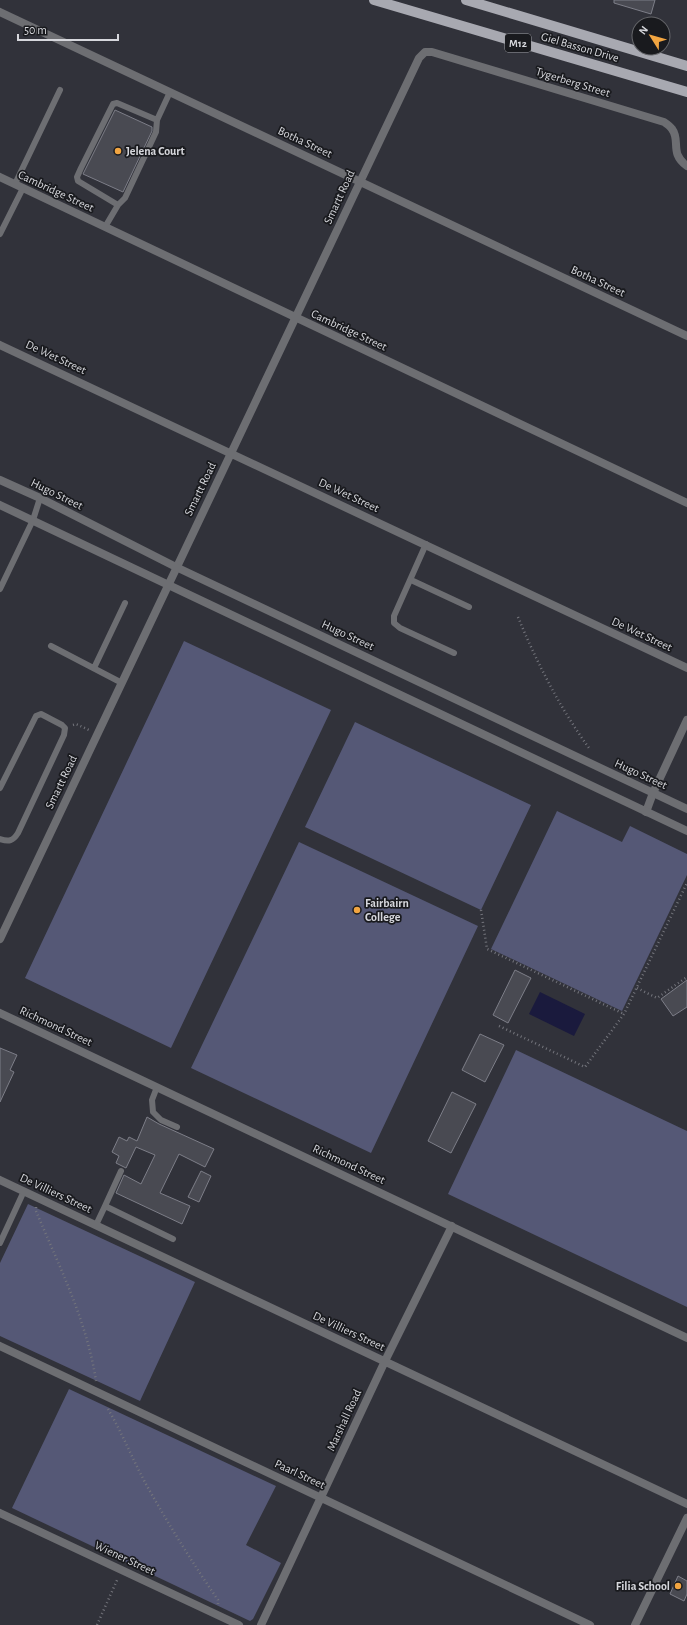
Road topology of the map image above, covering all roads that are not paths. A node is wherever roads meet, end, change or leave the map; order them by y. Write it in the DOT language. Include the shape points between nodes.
graph roads {
  1 [pos="374,0"];
  2 [pos="466,0"];
  3 [pos="0,12"];
  4 [pos="425,52"];
  5 [pos="687,66"];
  6 [pos="60,90"];
  7 [pos="170,92"];
  8 [pos="687,92"];
  9 [pos="157,120"];
  10 [pos="687,166"];
  11 [pos="0,177"];
  12 [pos="359,181"];
  13 [pos="15,184"];
  14 [pos="23,188"];
  15 [pos="118,205"];
  16 [pos="105,227"];
  17 [pos="0,234"];
  18 [pos="295,318"];
  19 [pos="687,336"];
  20 [pos="0,344"];
  21 [pos="231,453"];
  22 [pos="0,480"];
  23 [pos="40,498"];
  24 [pos="687,503"];
  25 [pos="0,505"];
  26 [pos="33,520"];
  27 [pos="426,544"];
  28 [pos="176,567"];
  29 [pos="411,580"];
  30 [pos="169,584"];
  31 [pos="0,589"];
  32 [pos="125,604"];
  33 [pos="469,607"];
  34 [pos="51,646"];
  35 [pos="454,653"];
  36 [pos="94,668"];
  37 [pos="687,668"];
  38 [pos="122,683"];
  39 [pos="687,720"];
  40 [pos="0,788"];
  41 [pos="653,793"];
  42 [pos="687,809"];
  43 [pos="646,812"];
  44 [pos="687,831"];
  45 [pos="0,839"];
  46 [pos="0,939"];
  47 [pos="0,1013"];
  48 [pos="157,1087"];
  49 [pos="177,1127"];
  50 [pos="121,1171"];
  51 [pos="0,1180"];
  52 [pos="24,1191"];
  53 [pos="105,1206"];
  54 [pos="96,1225"];
  55 [pos="452,1226"];
  56 [pos="173,1239"];
  57 [pos="0,1243"];
  58 [pos="687,1338"];
  59 [pos="0,1346"];
  60 [pos="385,1361"];
  61 [pos="322,1497"];
  62 [pos="687,1504"];
  63 [pos="0,1513"];
  64 [pos="687,1518"];
  65 [pos="239,1625"];
  66 [pos="260,1625"];
  67 [pos="590,1625"];
  68 [pos="635,1625"];
  1 -- 8 [label="main road, Giel Basson Drive / M12"];
  2 -- 5 [label="main road, Giel Basson Drive / M12"];
  3 -- 7 [label="street, Botha Street"];
  4 -- 10 [label="street, Tygerberg Street" via="664,122 672,130 676,154"];
  4 -- 12 [label="street, Smartt Road" via="419,58"];
  6 -- 13 [label="lane"];
  7 -- 9 [label="lane"];
  7 -- 12 [label="street, Botha Street"];
  9 -- 15 [label="lane" via="156,132 125,198"];
  9 -- 15 [label="lane" via="117,103 113,104 81,168 78,181"];
  11 -- 13 [label="street, Cambridge Street"];
  12 -- 18 [label="street, Smartt Road"];
  12 -- 19 [label="street, Botha Street"];
  13 -- 14 [label="street, Cambridge Street"];
  14 -- 16 [label="street, Cambridge Street"];
  14 -- 17 [label="lane"];
  15 -- 16 [label="lane"];
  16 -- 18 [label="street, Cambridge Street"];
  18 -- 21 [label="street, Smartt Road"];
  18 -- 24 [label="street, Cambridge Street"];
  20 -- 21 [label="street, De Wet Street"];
  21 -- 27 [label="street, De Wet Street"];
  21 -- 28 [label="street, Smartt Road"];
  22 -- 23 [label="street, Hugo Street"];
  23 -- 26 [label="lane"];
  23 -- 28 [label="street, Hugo Street"];
  25 -- 26 [label="street"];
  26 -- 30 [label="street"];
  26 -- 31 [label="lane"];
  27 -- 29 [label="lane"];
  27 -- 37 [label="street, De Wet Street"];
  28 -- 30 [label="street, Smartt Road"];
  28 -- 41 [label="street, Hugo Street"];
  29 -- 33 [label="lane"];
  29 -- 35 [label="lane" via="394,616 394,623"];
  30 -- 38 [label="street, Smartt Road"];
  30 -- 43 [label="street"];
  32 -- 36 [label="lane"];
  34 -- 36 [label="lane"];
  36 -- 38 [label="lane"];
  38 -- 46 [label="street, Smartt Road"];
  39 -- 41 [label="street"];
  40 -- 45 [label="lane" via="36,716 41,714 65,728 18,833 10,841"];
  41 -- 42 [label="street, Hugo Street"];
  41 -- 43 [label="street"];
  43 -- 44 [label="street"];
  47 -- 48 [label="street, Richmond Street"];
  48 -- 49 [label="lane" via="152,1100 153,1112 161,1120"];
  48 -- 55 [label="street, Richmond Street"];
  50 -- 53 [label="lane"];
  51 -- 52 [label="street, De Villiers Street"];
  52 -- 54 [label="street, De Villiers Street"];
  52 -- 57 [label="lane"];
  53 -- 54 [label="lane"];
  53 -- 56 [label="lane"];
  54 -- 60 [label="street, De Villiers Street"];
  55 -- 58 [label="street, Richmond Street"];
  55 -- 60 [label="street, Marshall Road"];
  59 -- 61 [label="street, Paarl Street"];
  60 -- 61 [label="street, Marshall Road"];
  60 -- 62 [label="street, De Villiers Street"];
  61 -- 66 [label="street, Marshall Road"];
  61 -- 67 [label="street, Paarl Street"];
  63 -- 65 [label="street, Wiener Street"];
  64 -- 68 [label="street"];
}
